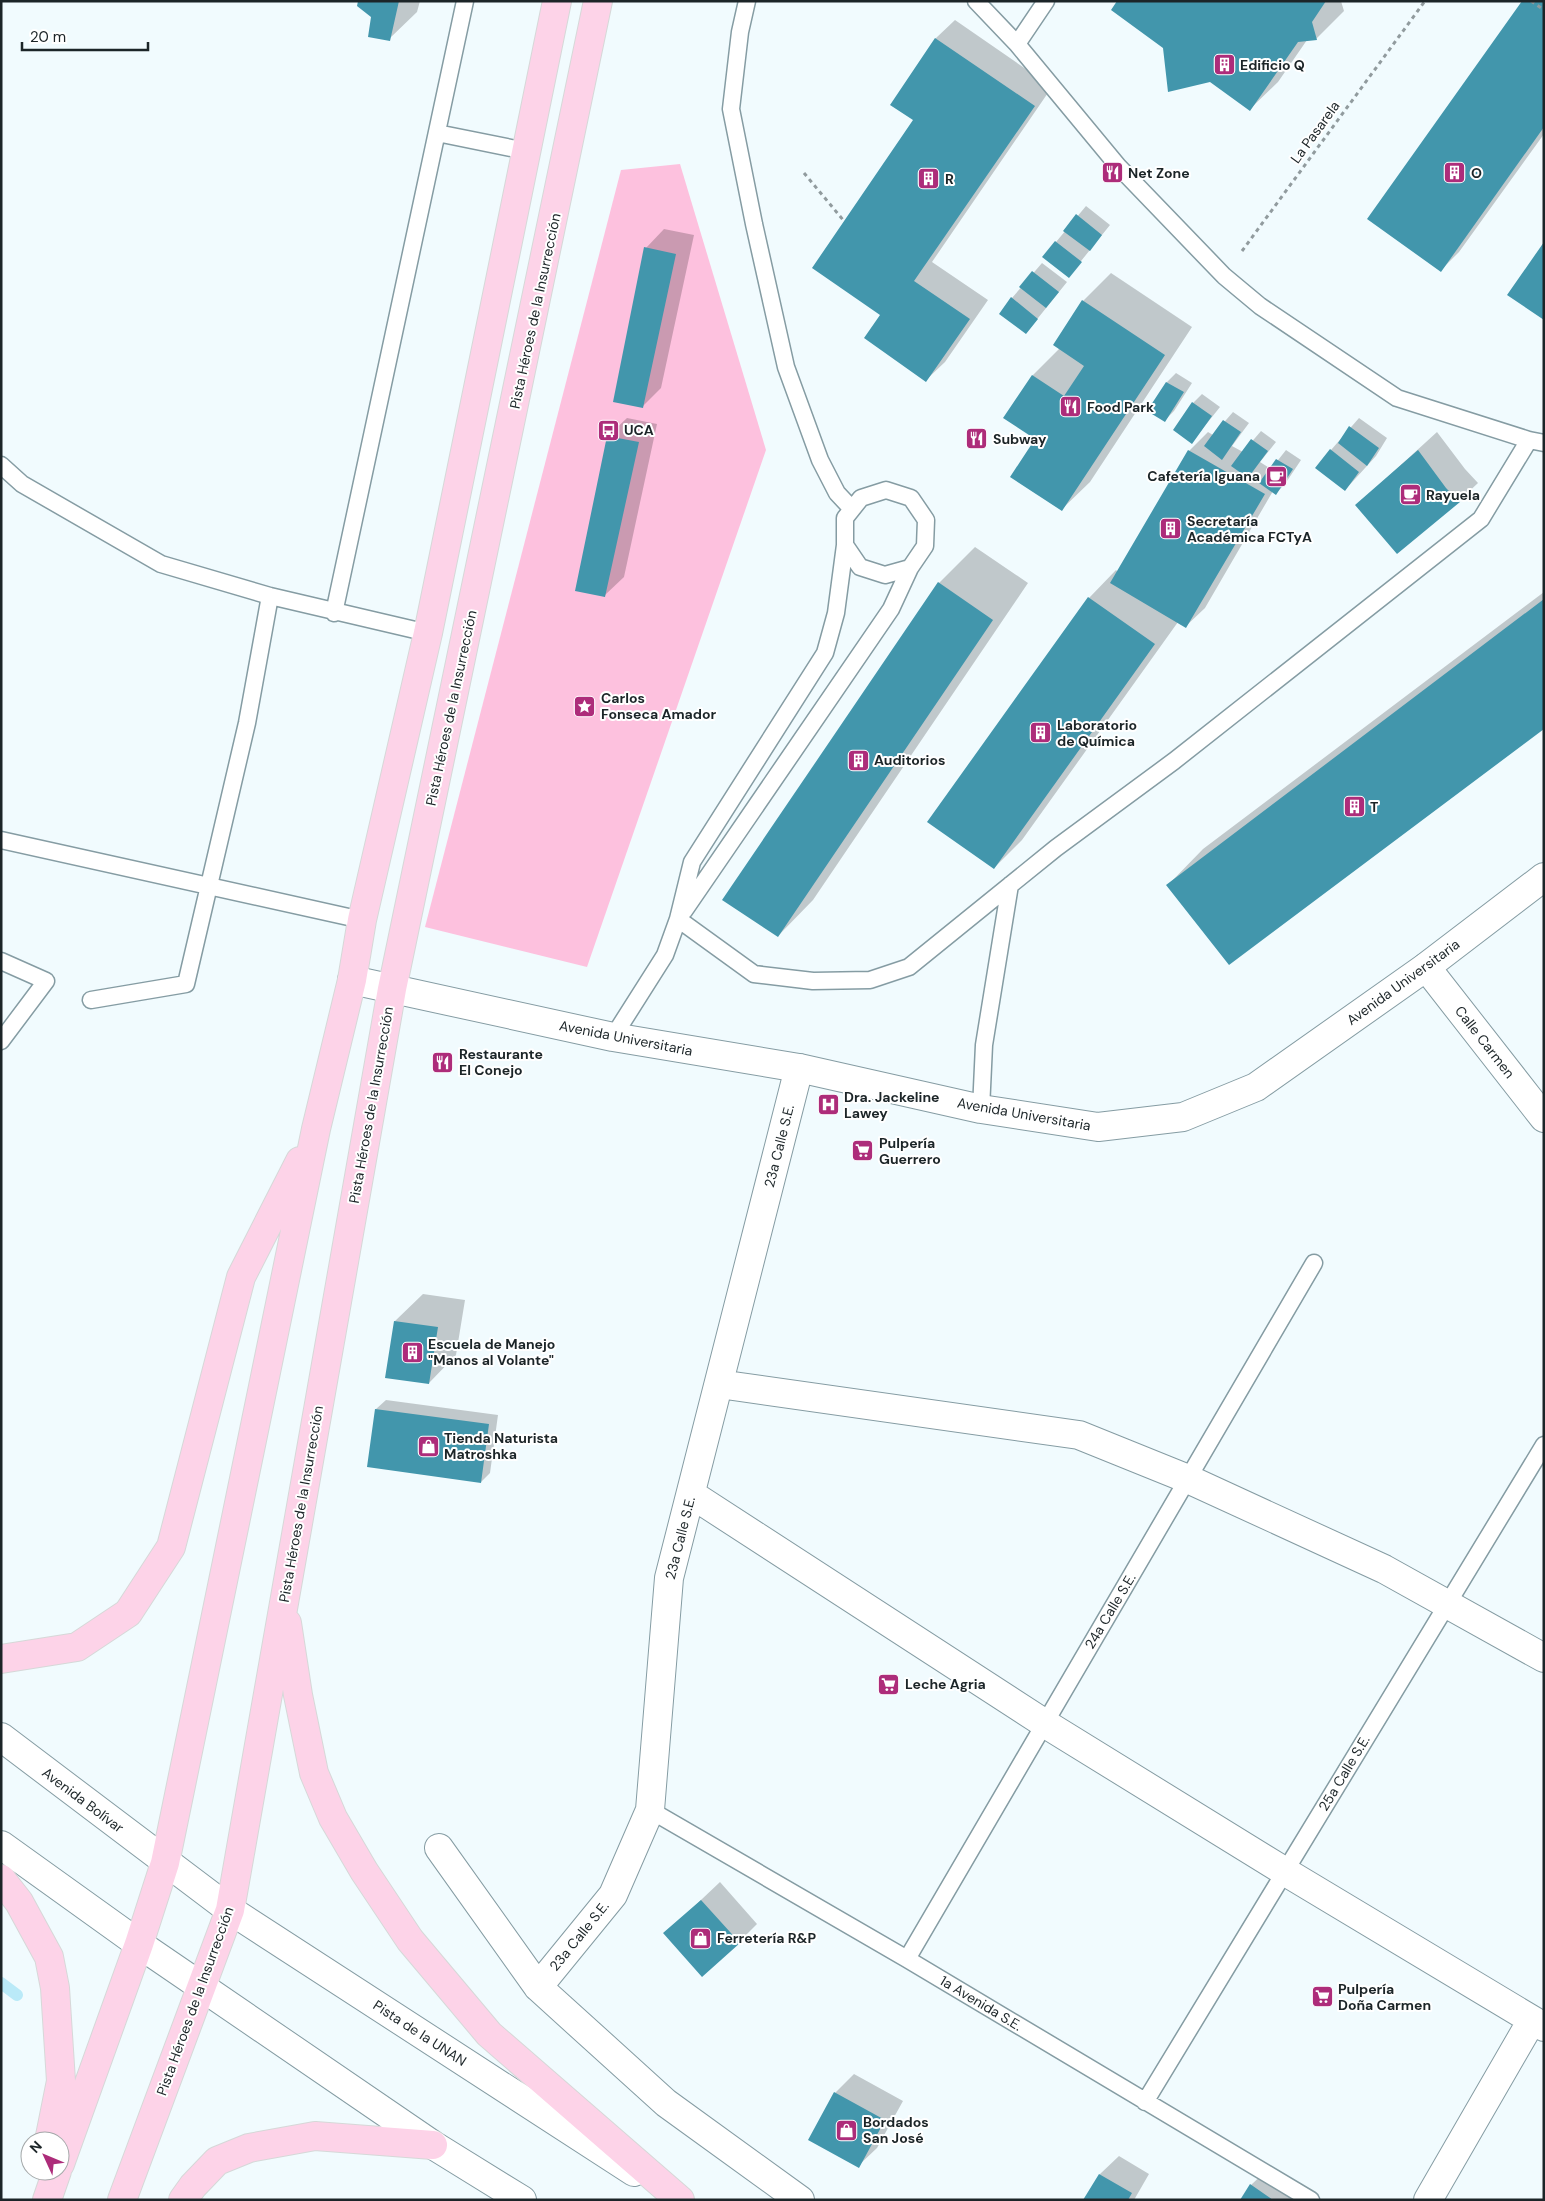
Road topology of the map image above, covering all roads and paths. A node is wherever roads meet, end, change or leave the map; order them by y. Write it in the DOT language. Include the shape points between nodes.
graph roads {
  1 [pos="465,1"];
  2 [pos="556,1"];
  3 [pos="598,1"];
  4 [pos="747,1"];
  5 [pos="976,1"];
  6 [pos="1046,1"];
  7 [pos="1425,1"];
  8 [pos="1531,1"];
  9 [pos="1544,10"];
  10 [pos="1017,44"];
  11 [pos="437,133"];
  12 [pos="526,151"];
  13 [pos="804,173"];
  14 [pos="844,221"];
  15 [pos="1224,276"];
  16 [pos="1536,442"];
  17 [pos="1,465"];
  18 [pos="851,508"];
  19 [pos="845,545"];
  20 [pos="910,568"];
  21 [pos="270,596"];
  22 [pos="334,612"];
  23 [pos="428,633"];
  24 [pos="1,840"];
  25 [pos="1544,877"];
  26 [pos="1010,885"];
  27 [pos="207,886"];
  28 [pos="678,919"];
  29 [pos="362,920"];
  30 [pos="1,961"];
  31 [pos="1426,967"];
  32 [pos="352,980"];
  33 [pos="392,989"];
  34 [pos="91,1000"];
  35 [pos="612,1037"];
  36 [pos="1,1041"];
  37 [pos="799,1068"];
  38 [pos="981,1109"];
  39 [pos="1544,1118"];
  40 [pos="316,1129"];
  41 [pos="1314,1263"];
  42 [pos="719,1384"];
  43 [pos="1544,1445"];
  44 [pos="1188,1479"];
  45 [pos="691,1494"];
  46 [pos="284,1600"];
  47 [pos="1448,1603"];
  48 [pos="1544,1658"];
  49 [pos="1,1660"];
  50 [pos="1044,1723"];
  51 [pos="1,1737"];
  52 [pos="650,1810"];
  53 [pos="1,1845"];
  54 [pos="438,1848"];
  55 [pos="165,1863"];
  56 [pos="1284,1871"];
  57 [pos="1,1879"];
  58 [pos="230,1910"];
  59 [pos="139,1944"];
  60 [pos="907,1959"];
  61 [pos="202,1986"];
  62 [pos="538,1987"];
  63 [pos="1538,2024"];
  64 [pos="1146,2102"];
  65 [pos="51,2131"];
  66 [pos="70,2136"];
  67 [pos="433,2144"];
  68 [pos="41,2181"];
  69 [pos="54,2181"];
  70 [pos="38,2200"];
  71 [pos="47,2200"];
  72 [pos="122,2200"];
  73 [pos="183,2200"];
  74 [pos="522,2200"];
  75 [pos="679,2200"];
  76 [pos="800,2200"];
  77 [pos="1310,2200"];
  78 [pos="1428,2200"];
  1 -- 11 [label="lane"];
  2 -- 12 [label="main road"];
  3 -- 33 [label="main road, Pista Héroes de la Insurrección"];
  4 -- 18 [label="lane" via="731,109 754,224 786,367 820,460 837,492"];
  5 -- 10 [label="lane"];
  6 -- 10 [label="lane"];
  7 -- 15 [label="path, La Pasarela"];
  8 -- 9 [label="path"];
  10 -- 15 [label="lane" via="1118,166"];
  11 -- 12 [label="lane"];
  11 -- 22 [label="lane"];
  12 -- 23 [label="main road"];
  13 -- 14 [label="path"];
  15 -- 16 [label="lane" via="1260,306 1397,398"];
  16 -- 26 [label="lane" via="1481,519 1174,761"];
  17 -- 21 [label="lane" via="22,484 162,564"];
  18 -- 19 [label="lane" via="845,518"];
  18 -- 20 [label="lane" via="861,498 886,490 911,498 926,520 925,546"];
  19 -- 20 [label="lane" via="860,567 885,575"];
  19 -- 28 [label="lane" via="836,613 825,652 692,862"];
  20 -- 28 [label="lane" via="891,609"];
  21 -- 22 [label="lane"];
  21 -- 27 [label="lane" via="247,723"];
  22 -- 23 [label="lane"];
  23 -- 29 [label="main road"];
  24 -- 27 [label="lane"];
  25 -- 31 [label="street, Avenida Universitaria"];
  26 -- 28 [label="lane" via="910,967 870,980 813,981 754,974"];
  26 -- 38 [label="lane" via="984,1045"];
  27 -- 29 [label="lane"];
  27 -- 34 [label="lane" via="186,984"];
  28 -- 35 [label="lane" via="665,955"];
  29 -- 32 [label="main road"];
  30 -- 36 [label="lane" via="46,981"];
  31 -- 38 [label="street, Avenida Universitaria" via="1256,1087 1183,1116 1098,1127"];
  31 -- 39 [label="street, Calle Carmen"];
  32 -- 33 [label="street, Avenida Universitaria"];
  32 -- 40 [label="main road"];
  33 -- 35 [label="street, Avenida Universitaria"];
  33 -- 46 [label="main road, Pista Héroes de la Insurrección"];
  35 -- 37 [label="street, Avenida Universitaria"];
  37 -- 38 [label="street, Avenida Universitaria"];
  37 -- 42 [label="street, 23a Calle S.E."];
  40 -- 49 [label="main road" via="242,1277 171,1547 128,1613 121,1618 77,1647"];
  40 -- 55 [label="main road"];
  41 -- 44 [label="lane, 24a Calle S.E."];
  42 -- 44 [label="street" via="1079,1435"];
  42 -- 45 [label="street, 23a Calle S.E."];
  43 -- 47 [label="lane, 25a Calle S.E."];
  44 -- 47 [label="street" via="1384,1569"];
  44 -- 50 [label="lane, 24a Calle S.E."];
  45 -- 50 [label="street"];
  45 -- 52 [label="street, 23a Calle S.E." via="669,1578"];
  46 -- 58 [label="main road, Pista Héroes de la Insurrección"];
  46 -- 75 [label="main road" via="314,1774 333,1818 364,1871 410,1940 489,2034"];
  47 -- 48 [label="street"];
  47 -- 56 [label="lane, 25a Calle S.E."];
  50 -- 56 [label="street"];
  50 -- 60 [label="lane, 24a Calle S.E."];
  51 -- 55 [label="street, Avenida Bolívar"];
  52 -- 60 [label="lane, 1a Avenida S.E."];
  52 -- 62 [label="street, 23a Calle S.E." via="613,1895"];
  53 -- 59 [label="street"];
  54 -- 62 [label="street"];
  55 -- 58 [label="street, Pista de la UNAN"];
  55 -- 59 [label="main road"];
  56 -- 63 [label="street"];
  56 -- 64 [label="lane, 25a Calle S.E."];
  57 -- 65 [label="main road" via="20,1902 49,1957 55,1988 61,2081"];
  58 -- 61 [label="main road, Pista Héroes de la Insurrección"];
  58 -- 75 [label="street, Pista de la UNAN"];
  59 -- 61 [label="street"];
  59 -- 66 [label="main road"];
  60 -- 64 [label="lane, 1a Avenida S.E."];
  61 -- 67 [label="street"];
  61 -- 72 [label="main road, Pista Héroes de la Insurrección"];
  62 -- 76 [label="street" via="666,2103"];
  63 -- 78 [label="street"];
  64 -- 77 [label="lane, 1a Avenida S.E."];
  67 -- 73 [label="main road" via="315,2136 250,2148 217,2161"];
  67 -- 74 [label="street"];
  68 -- 70 [label="main road"];
  69 -- 71 [label="main road"];
}
